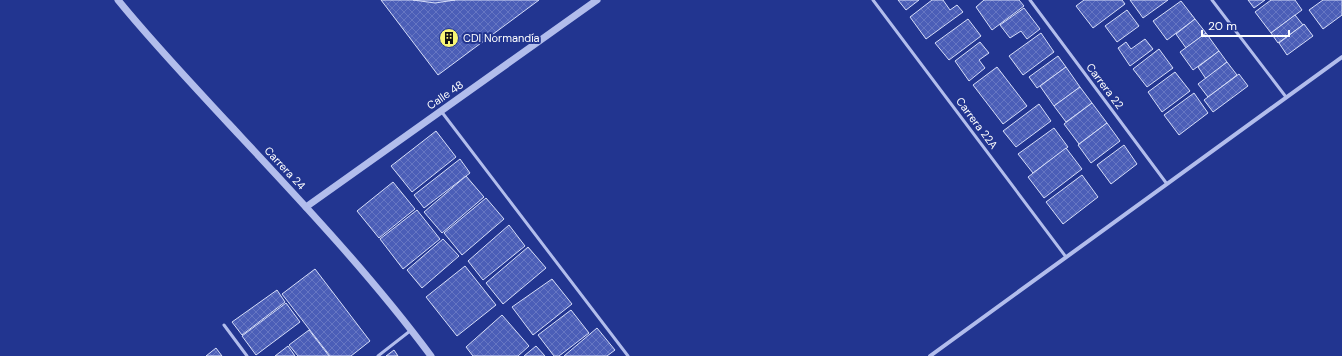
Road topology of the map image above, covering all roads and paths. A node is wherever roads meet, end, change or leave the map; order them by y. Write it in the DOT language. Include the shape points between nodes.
graph roads {
  1 [pos="118,0"];
  2 [pos="597,0"];
  3 [pos="873,0"];
  4 [pos="1030,0"];
  5 [pos="1212,0"];
  6 [pos="1342,57"];
  7 [pos="1286,97"];
  8 [pos="441,111"];
  9 [pos="1167,184"];
  10 [pos="306,207"];
  11 [pos="1066,257"];
  12 [pos="224,325"];
  13 [pos="412,330"];
  14 [pos="247,356"];
  15 [pos="378,356"];
  16 [pos="431,356"];
  17 [pos="628,356"];
  18 [pos="930,356"];
  1 -- 10 [label="street, Carrera 24" via="146,35"];
  2 -- 8 [label="street, Calle 48"];
  3 -- 11 [label="lane, Carrera 22A"];
  4 -- 9 [label="lane, Carrera 22"];
  5 -- 7 [label="lane"];
  6 -- 7 [label="street"];
  7 -- 9 [label="street"];
  8 -- 10 [label="street, Calle 48"];
  8 -- 17 [label="lane"];
  9 -- 11 [label="street"];
  10 -- 13 [label="street, Carrera 24"];
  11 -- 18 [label="street"];
  12 -- 14 [label="lane"];
  13 -- 15 [label="lane"];
  13 -- 16 [label="street, Carrera 24"];
}
